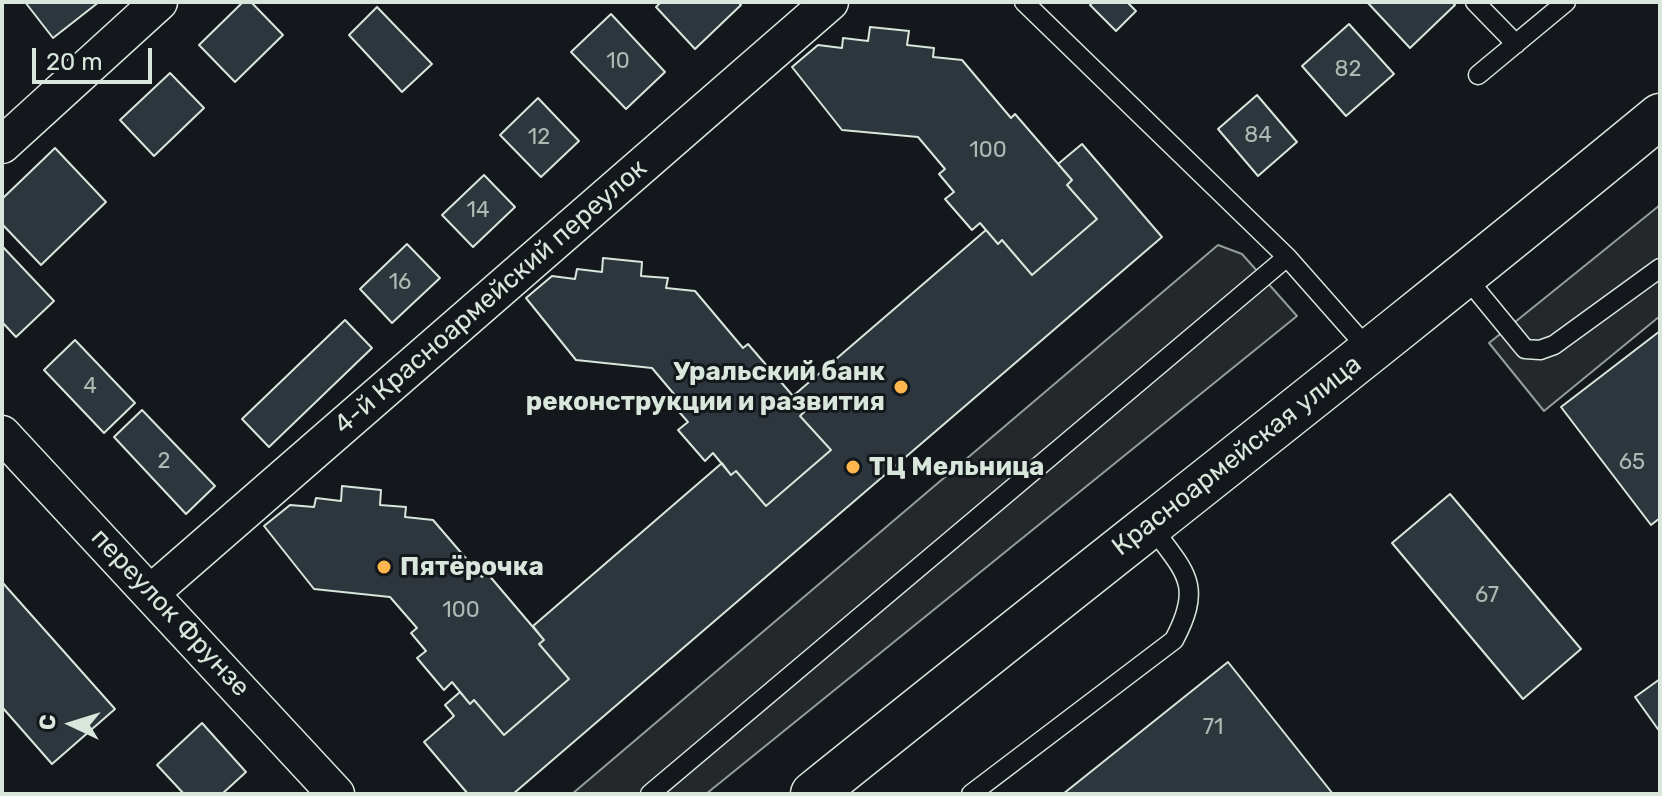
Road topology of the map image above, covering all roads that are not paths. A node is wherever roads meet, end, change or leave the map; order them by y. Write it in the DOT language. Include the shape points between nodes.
graph roads {
  1 [pos="159,2"];
  2 [pos="830,2"];
  3 [pos="1024,2"];
  4 [pos="1475,2"];
  5 [pos="1566,2"];
  6 [pos="1516,44"];
  7 [pos="1478,75"];
  8 [pos="1660,116"];
  9 [pos="2,145"];
  10 [pos="1287,257"];
  11 [pos="1660,268"];
  12 [pos="1465,276"];
  13 [pos="1370,351"];
  14 [pos="2,434"];
  15 [pos="1149,523"];
  16 [pos="152,592"];
  17 [pos="336,794"];
  18 [pos="650,794"];
  19 [pos="813,794"];
  20 [pos="971,794"];
  1 -- 9 [label="street"];
  2 -- 16 [label="street, 4-й Красноармейский переулок"];
  3 -- 10 [label="lane"];
  4 -- 6 [label="lane"];
  5 -- 6 [label="lane"];
  6 -- 7 [label="lane"];
  8 -- 12 [label="main road, Красноармейская улица"];
  10 -- 13 [label="lane"];
  10 -- 18 [label="lane"];
  11 -- 12 [label="lane" via="1540,350 1525,349"];
  12 -- 13 [label="main road, Красноармейская улица"];
  13 -- 15 [label="main road, Красноармейская улица"];
  14 -- 16 [label="street, переулок Фрунзе"];
  15 -- 19 [label="main road, Красноармейская улица"];
  15 -- 20 [label="lane" via="1190,581 1189,613 1174,640"];
  16 -- 17 [label="street, переулок Фрунзе"];
}
